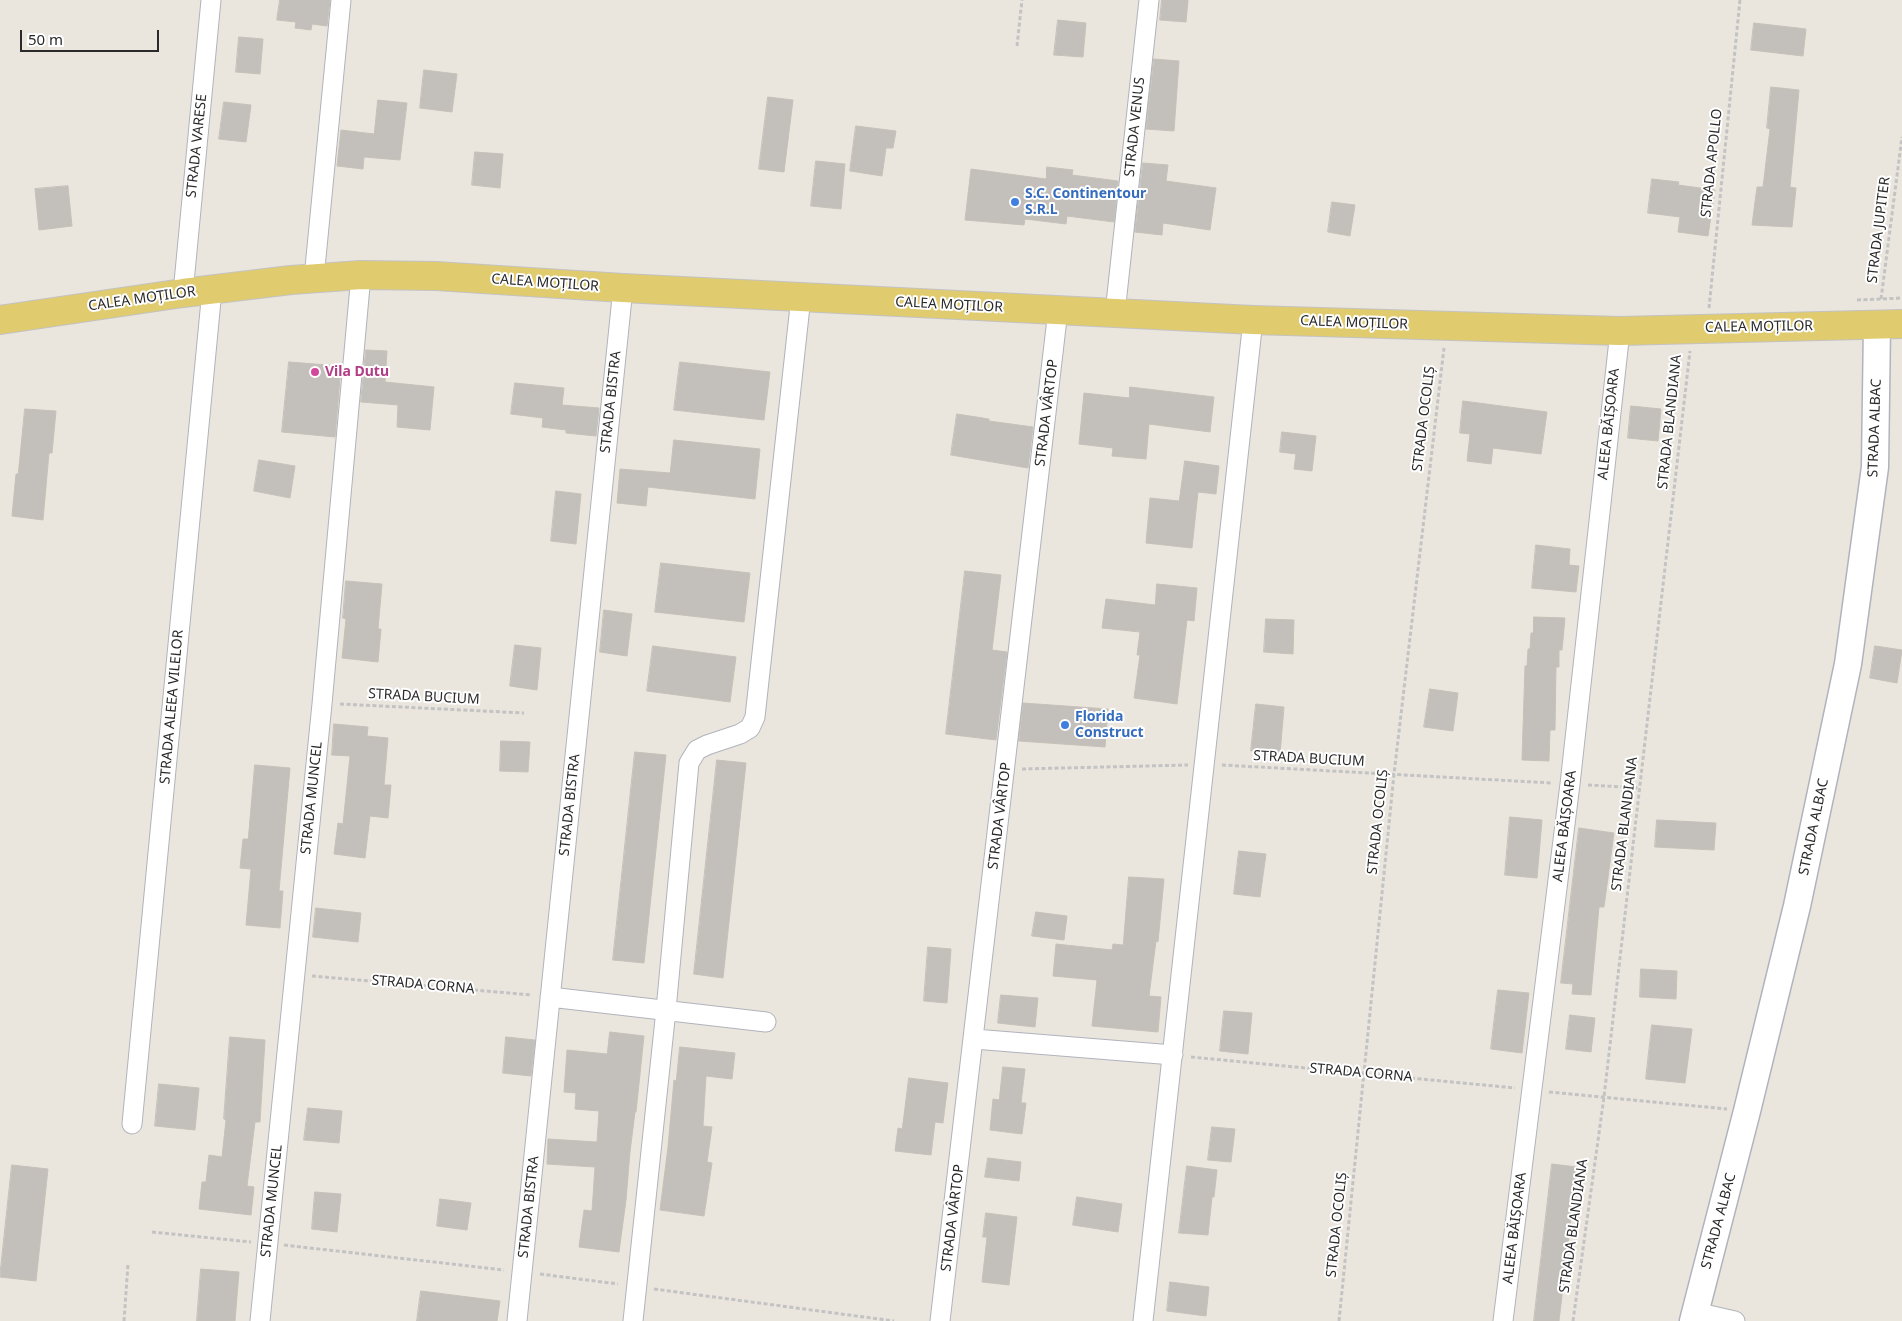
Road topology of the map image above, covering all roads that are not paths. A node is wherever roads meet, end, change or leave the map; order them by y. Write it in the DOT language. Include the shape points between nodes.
graph roads {
  1 [pos="211,0"];
  2 [pos="341,0"];
  3 [pos="1149,0"];
  4 [pos="361,275"];
  5 [pos="314,278"];
  6 [pos="623,288"];
  7 [pos="212,290"];
  8 [pos="183,293"];
  9 [pos="801,297"];
  10 [pos="1058,310"];
  11 [pos="1115,313"];
  12 [pos="1887,316"];
  13 [pos="0,320"];
  14 [pos="1253,320"];
  15 [pos="1620,331"];
  16 [pos="550,997"];
  17 [pos="666,1010"];
  18 [pos="766,1022"];
  19 [pos="974,1039"];
  20 [pos="1173,1055"];
  21 [pos="132,1124"];
  22 [pos="1694,1317"];
  23 [pos="260,1321"];
  24 [pos="517,1321"];
  25 [pos="633,1321"];
  26 [pos="940,1321"];
  27 [pos="1144,1321"];
  28 [pos="1503,1321"];
  29 [pos="1735,1321"];
  1 -- 8 [label="street, STRADA VARESE"];
  2 -- 5 [label="street"];
  3 -- 11 [label="street, STRADA VENUS"];
  4 -- 5 [label="main road, CALEA MOȚILOR"];
  4 -- 6 [label="main road, CALEA MOȚILOR" via="436,276"];
  4 -- 23 [label="street, STRADA MUNCEL"];
  5 -- 7 [label="main road, CALEA MOȚILOR"];
  6 -- 9 [label="main road, CALEA MOȚILOR"];
  6 -- 16 [label="street, STRADA BISTRA"];
  7 -- 8 [label="main road, CALEA MOȚILOR"];
  7 -- 21 [label="street, STRADA ALEEA VILELOR"];
  8 -- 13 [label="main road, CALEA MOȚILOR"];
  9 -- 10 [label="main road, CALEA MOȚILOR"];
  9 -- 17 [label="street" via="755,717 750,728 697,750 689,763"];
  10 -- 11 [label="main road, CALEA MOȚILOR"];
  10 -- 19 [label="street, STRADA VÂRTOP"];
  11 -- 14 [label="main road, CALEA MOȚILOR"];
  12 -- 15 [label="main road, CALEA MOȚILOR"];
  12 -- 22 [label="street, STRADA ALBAC" via="1875,467 1848,664 1797,906"];
  14 -- 15 [label="main road, CALEA MOȚILOR"];
  14 -- 20 [label="street"];
  15 -- 28 [label="street, ALEEA BĂIȘOARA" via="1570,784"];
  16 -- 17 [label="street"];
  16 -- 24 [label="street, STRADA BISTRA"];
  17 -- 18 [label="street"];
  17 -- 25 [label="street"];
  19 -- 20 [label="street"];
  19 -- 26 [label="street, STRADA VÂRTOP"];
  20 -- 27 [label="street"];
  22 -- 29 [label="street"];
}
